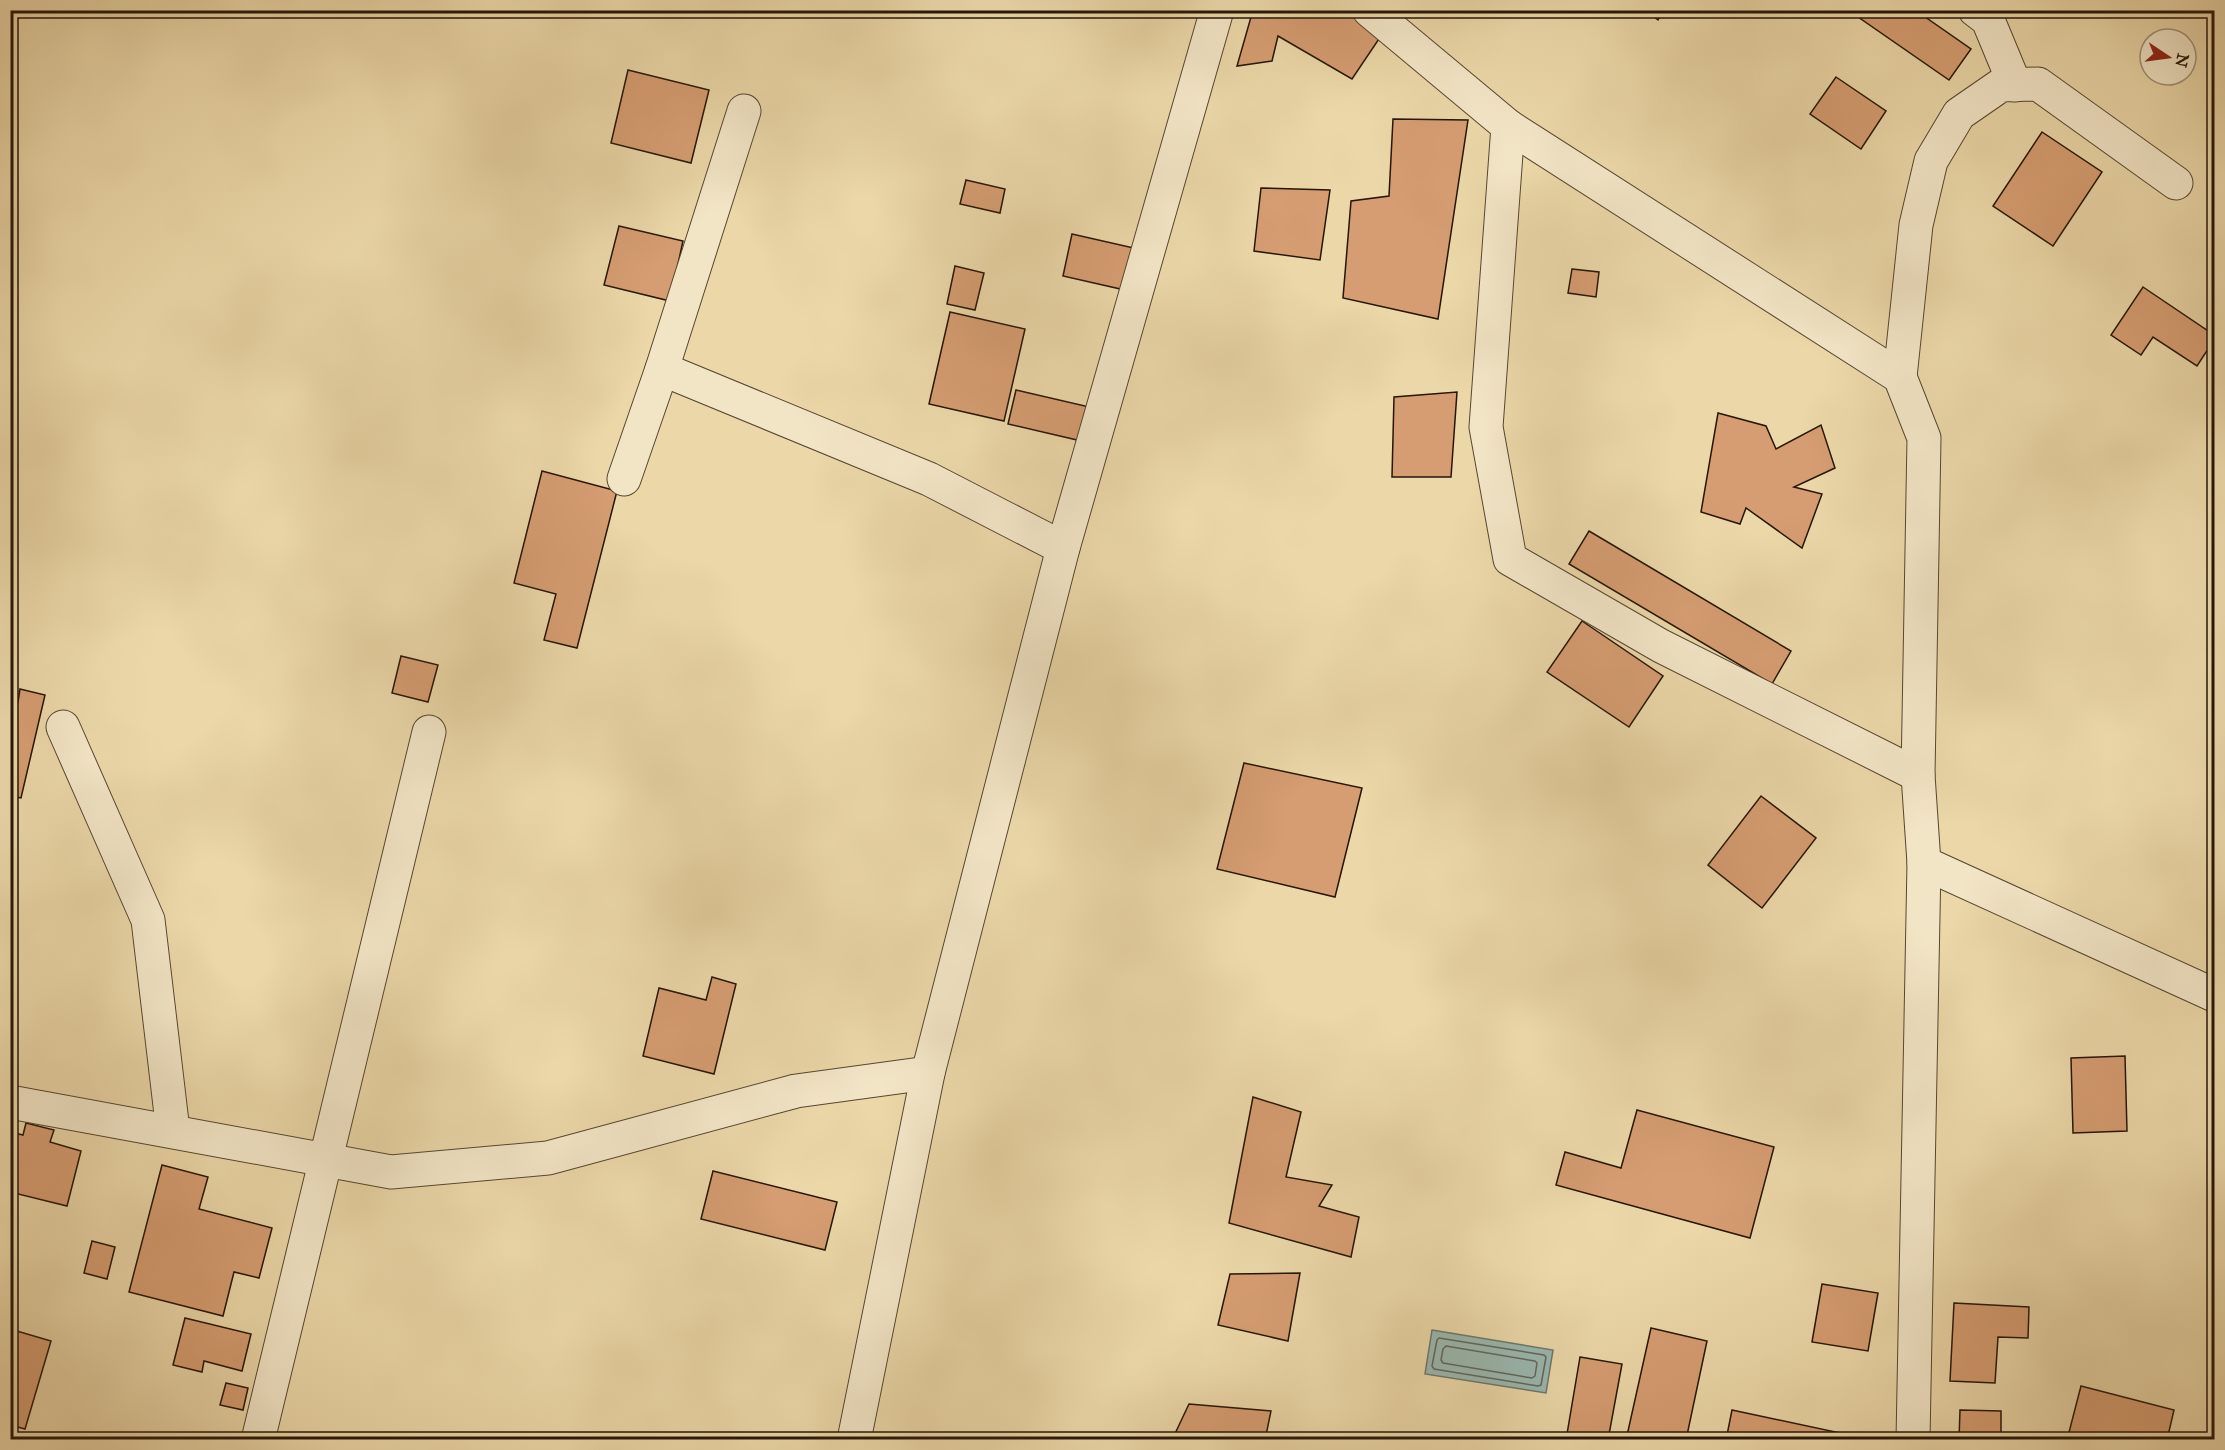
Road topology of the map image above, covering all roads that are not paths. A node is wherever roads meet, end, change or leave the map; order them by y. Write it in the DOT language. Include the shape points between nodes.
graph roads {
  1 [pos="1217,10"];
  2 [pos="1369,10"];
  3 [pos="1975,10"];
  4 [pos="2015,85"];
  5 [pos="744,111"];
  6 [pos="1508,126"];
  7 [pos="2176,183"];
  8 [pos="662,369"];
  9 [pos="1900,378"];
  10 [pos="624,479"];
  11 [pos="1063,548"];
  12 [pos="63,727"];
  13 [pos="429,732"];
  14 [pos="1918,775"];
  15 [pos="1924,863"];
  16 [pos="2214,995"];
  17 [pos="928,1073"];
  18 [pos="10,1102"];
  19 [pos="172,1131"];
  20 [pos="325,1160"];
  21 [pos="258,1440"];
  22 [pos="854,1440"];
  23 [pos="1913,1440"];
  1 -- 11 [label="street"];
  2 -- 6 [label="street"];
  3 -- 4 [label="street" via="1988,20"];
  4 -- 7 [label="street" via="2038,84"];
  4 -- 9 [label="street" via="2001,85 1959,114 1931,161 1916,225"];
  5 -- 8 [label="street"];
  6 -- 9 [label="street"];
  6 -- 14 [label="street" via="1486,427 1510,559 1661,646"];
  8 -- 10 [label="street"];
  8 -- 11 [label="street" via="929,480"];
  9 -- 14 [label="street" via="1924,438"];
  11 -- 17 [label="street"];
  12 -- 19 [label="street" via="148,920"];
  13 -- 20 [label="street"];
  14 -- 15 [label="street"];
  15 -- 16 [label="street"];
  15 -- 23 [label="street"];
  17 -- 20 [label="street" via="796,1091 548,1158 391,1172"];
  17 -- 22 [label="street"];
  18 -- 19 [label="street"];
  19 -- 20 [label="street"];
  20 -- 21 [label="street"];
}
